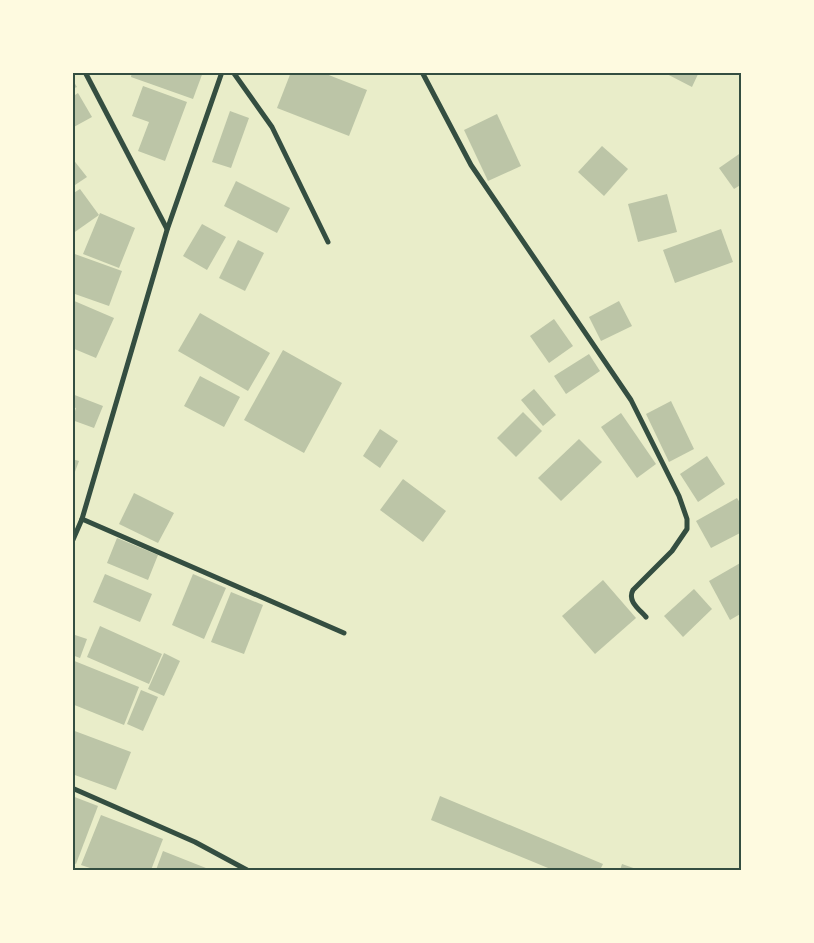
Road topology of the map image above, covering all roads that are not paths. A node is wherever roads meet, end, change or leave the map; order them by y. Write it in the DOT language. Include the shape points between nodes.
graph roads {
  1 [pos="85,72"];
  2 [pos="222,72"];
  3 [pos="233,72"];
  4 [pos="422,72"];
  5 [pos="167,230"];
  6 [pos="328,242"];
  7 [pos="82,519"];
  8 [pos="74,534"];
  9 [pos="72,542"];
  10 [pos="646,618"];
  11 [pos="344,633"];
  12 [pos="72,788"];
  13 [pos="247,870"];
  1 -- 5 [label="street"];
  2 -- 5 [label="street"];
  3 -- 6 [label="street" via="272,127"];
  4 -- 10 [label="street" via="471,165 631,400 679,496 687,529 672,551 630,594"];
  5 -- 7 [label="street"];
  7 -- 8 [label="street"];
  7 -- 11 [label="street"];
  8 -- 9 [label="street"];
  12 -- 13 [label="street" via="195,842"];
}
